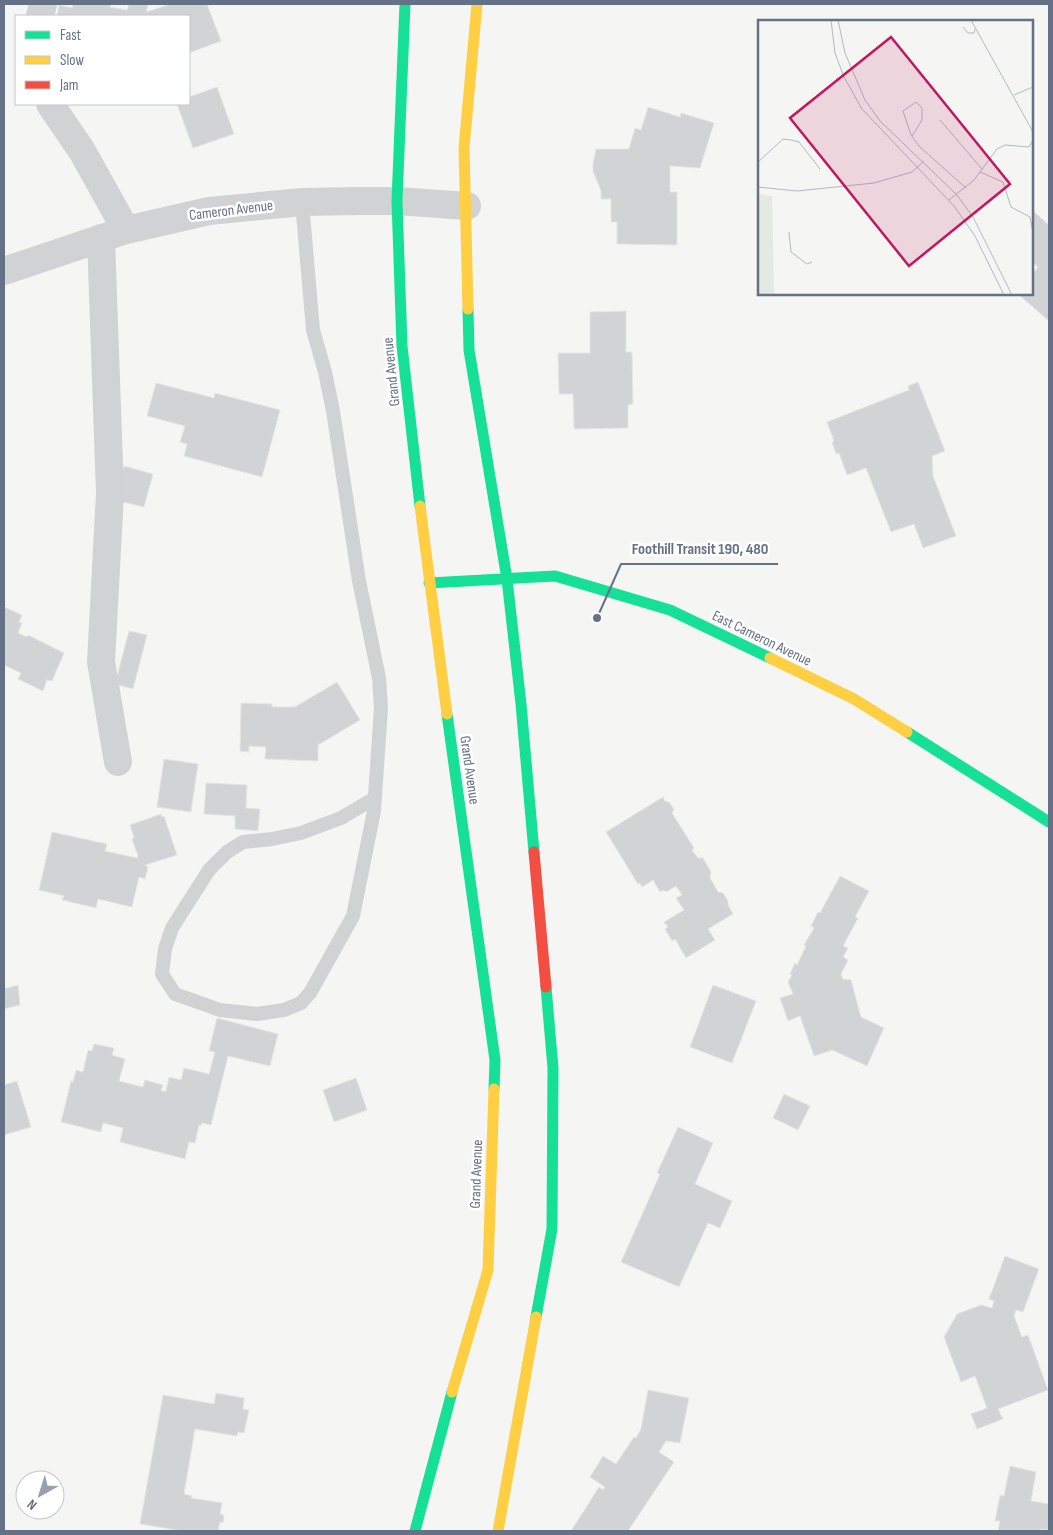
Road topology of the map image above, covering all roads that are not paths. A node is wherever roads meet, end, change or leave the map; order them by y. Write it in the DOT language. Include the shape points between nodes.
graph roads {
  1 [pos="405,4"];
  2 [pos="477,4"];
  3 [pos="51,105"];
  4 [pos="397,201"];
  5 [pos="302,202"];
  6 [pos="467,206"];
  7 [pos="114,234"];
  8 [pos="4,271"];
  9 [pos="507,579"];
  10 [pos="429,583"];
  11 [pos="118,762"];
  12 [pos="375,798"];
  13 [pos="1049,822"];
  14 [pos="415,1531"];
  15 [pos="498,1531"];
  1 -- 4 [label="main road, Grand Avenue"];
  2 -- 6 [label="main road" via="464,148"];
  3 -- 7 [label="street" via="82,152"];
  4 -- 5 [label="street, Cameron Avenue"];
  4 -- 6 [label="street, Cameron Avenue"];
  4 -- 10 [label="main road, Grand Avenue" via="402,346"];
  5 -- 7 [label="street, Cameron Avenue" via="209,210"];
  5 -- 12 [label="lane" via="313,330 334,411 359,581 379,678 381,708"];
  6 -- 9 [label="main road" via="469,350"];
  7 -- 8 [label="street, Cameron Avenue"];
  7 -- 11 [label="street" via="110,493 101,662"];
  9 -- 10 [label="main road, East Cameron Avenue"];
  9 -- 13 [label="main road, East Cameron Avenue" via="554,576 670,610 854,699"];
  9 -- 15 [label="main road" via="553,1068 552,1229"];
  10 -- 14 [label="main road, Grand Avenue" via="495,1060 488,1270"];
  12 -- 12 [label="lane" via="353,916 310,993 301,1003 284,1010 257,1014 220,1010 175,994 162,974 172,928 209,870 227,852 243,842 308,830 340,818"];
}
